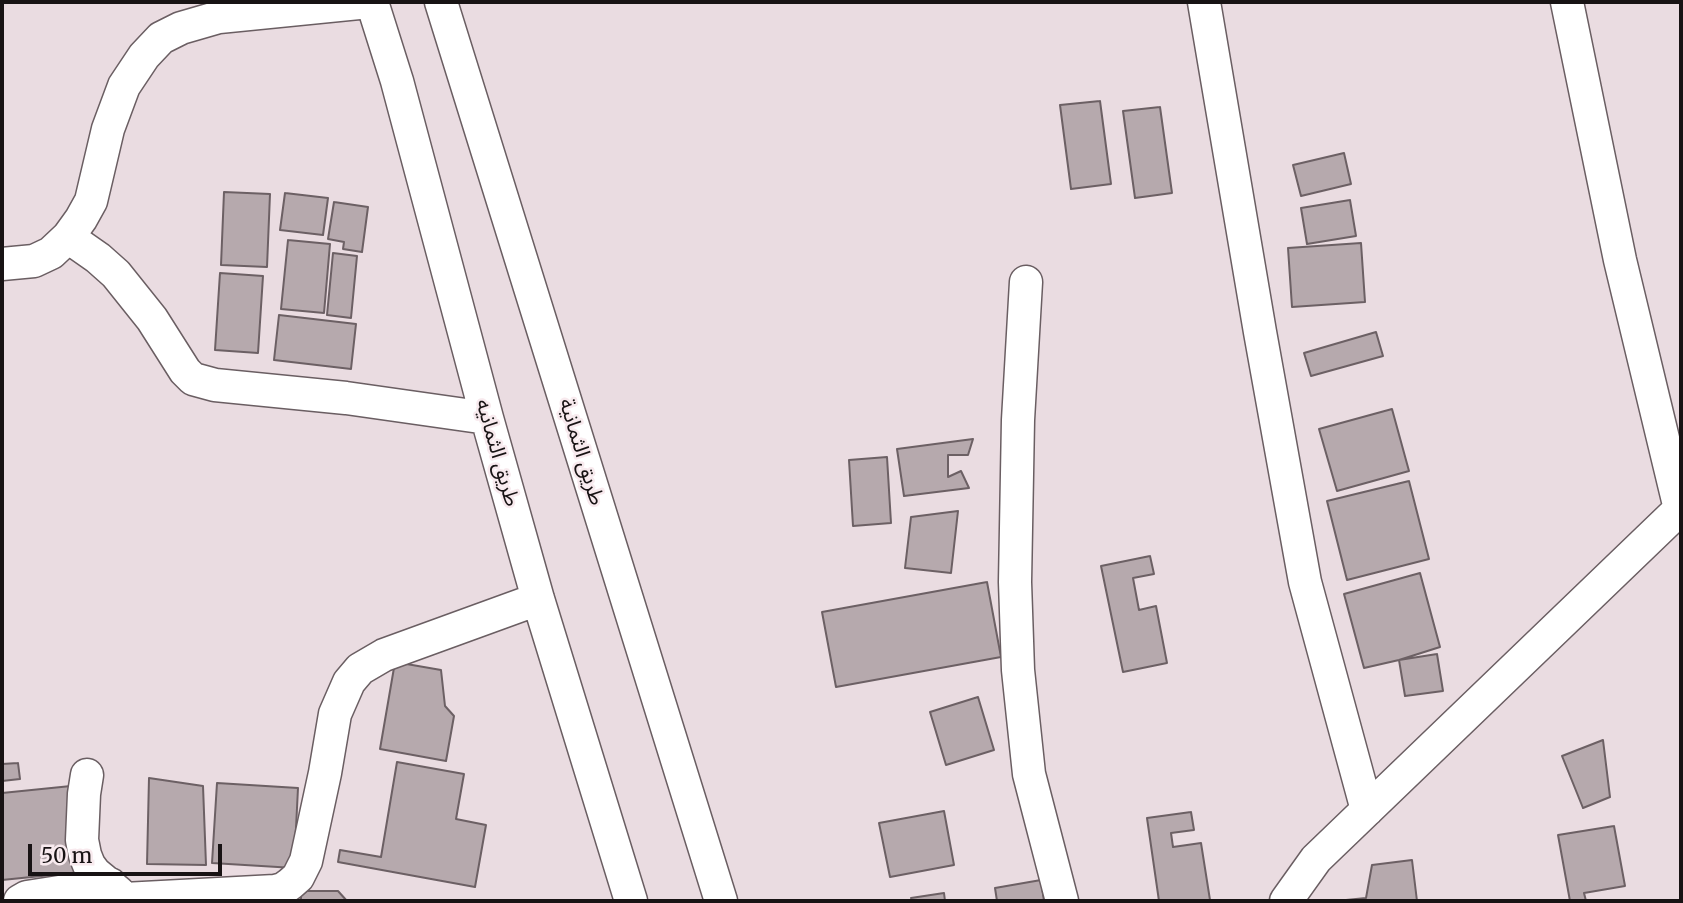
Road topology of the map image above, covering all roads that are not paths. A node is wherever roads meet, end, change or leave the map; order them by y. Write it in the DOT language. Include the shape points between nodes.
graph roads {
  1 [pos="370,2"];
  2 [pos="441,2"];
  3 [pos="1204,2"];
  4 [pos="1567,2"];
  5 [pos="68,237"];
  6 [pos="2,264"];
  7 [pos="1026,282"];
  8 [pos="487,418"];
  9 [pos="1681,509"];
  10 [pos="538,599"];
  11 [pos="87,775"];
  12 [pos="1367,810"];
  13 [pos="119,895"];
  14 [pos="20,901"];
  15 [pos="631,901"];
  16 [pos="721,901"];
  17 [pos="1062,901"];
  18 [pos="1286,901"];
  1 -- 5 [label="street" via="219,17 161,38 124,86 108,129 91,201"];
  1 -- 8 [label="street, طريق الثمانيه" via="397,82"];
  2 -- 16 [label="street, طريق الثمانية"];
  3 -- 12 [label="street" via="1305,582"];
  4 -- 9 [label="street" via="1620,260"];
  5 -- 6 [label="street" via="34,261"];
  5 -- 8 [label="street" via="116,274 193,379"];
  7 -- 17 [label="street" via="1014,582 1018,670 1029,774"];
  8 -- 10 [label="street, طريق الثمانيه"];
  9 -- 12 [label="street"];
  10 -- 13 [label="street" via="360,668 335,714 306,861 290,884 275,891"];
  10 -- 15 [label="street, طريق الثمانيه"];
  11 -- 13 [label="street" via="85,855 95,873"];
  12 -- 18 [label="street" via="1316,859"];
  13 -- 14 [label="street" via="27,897"];
}
